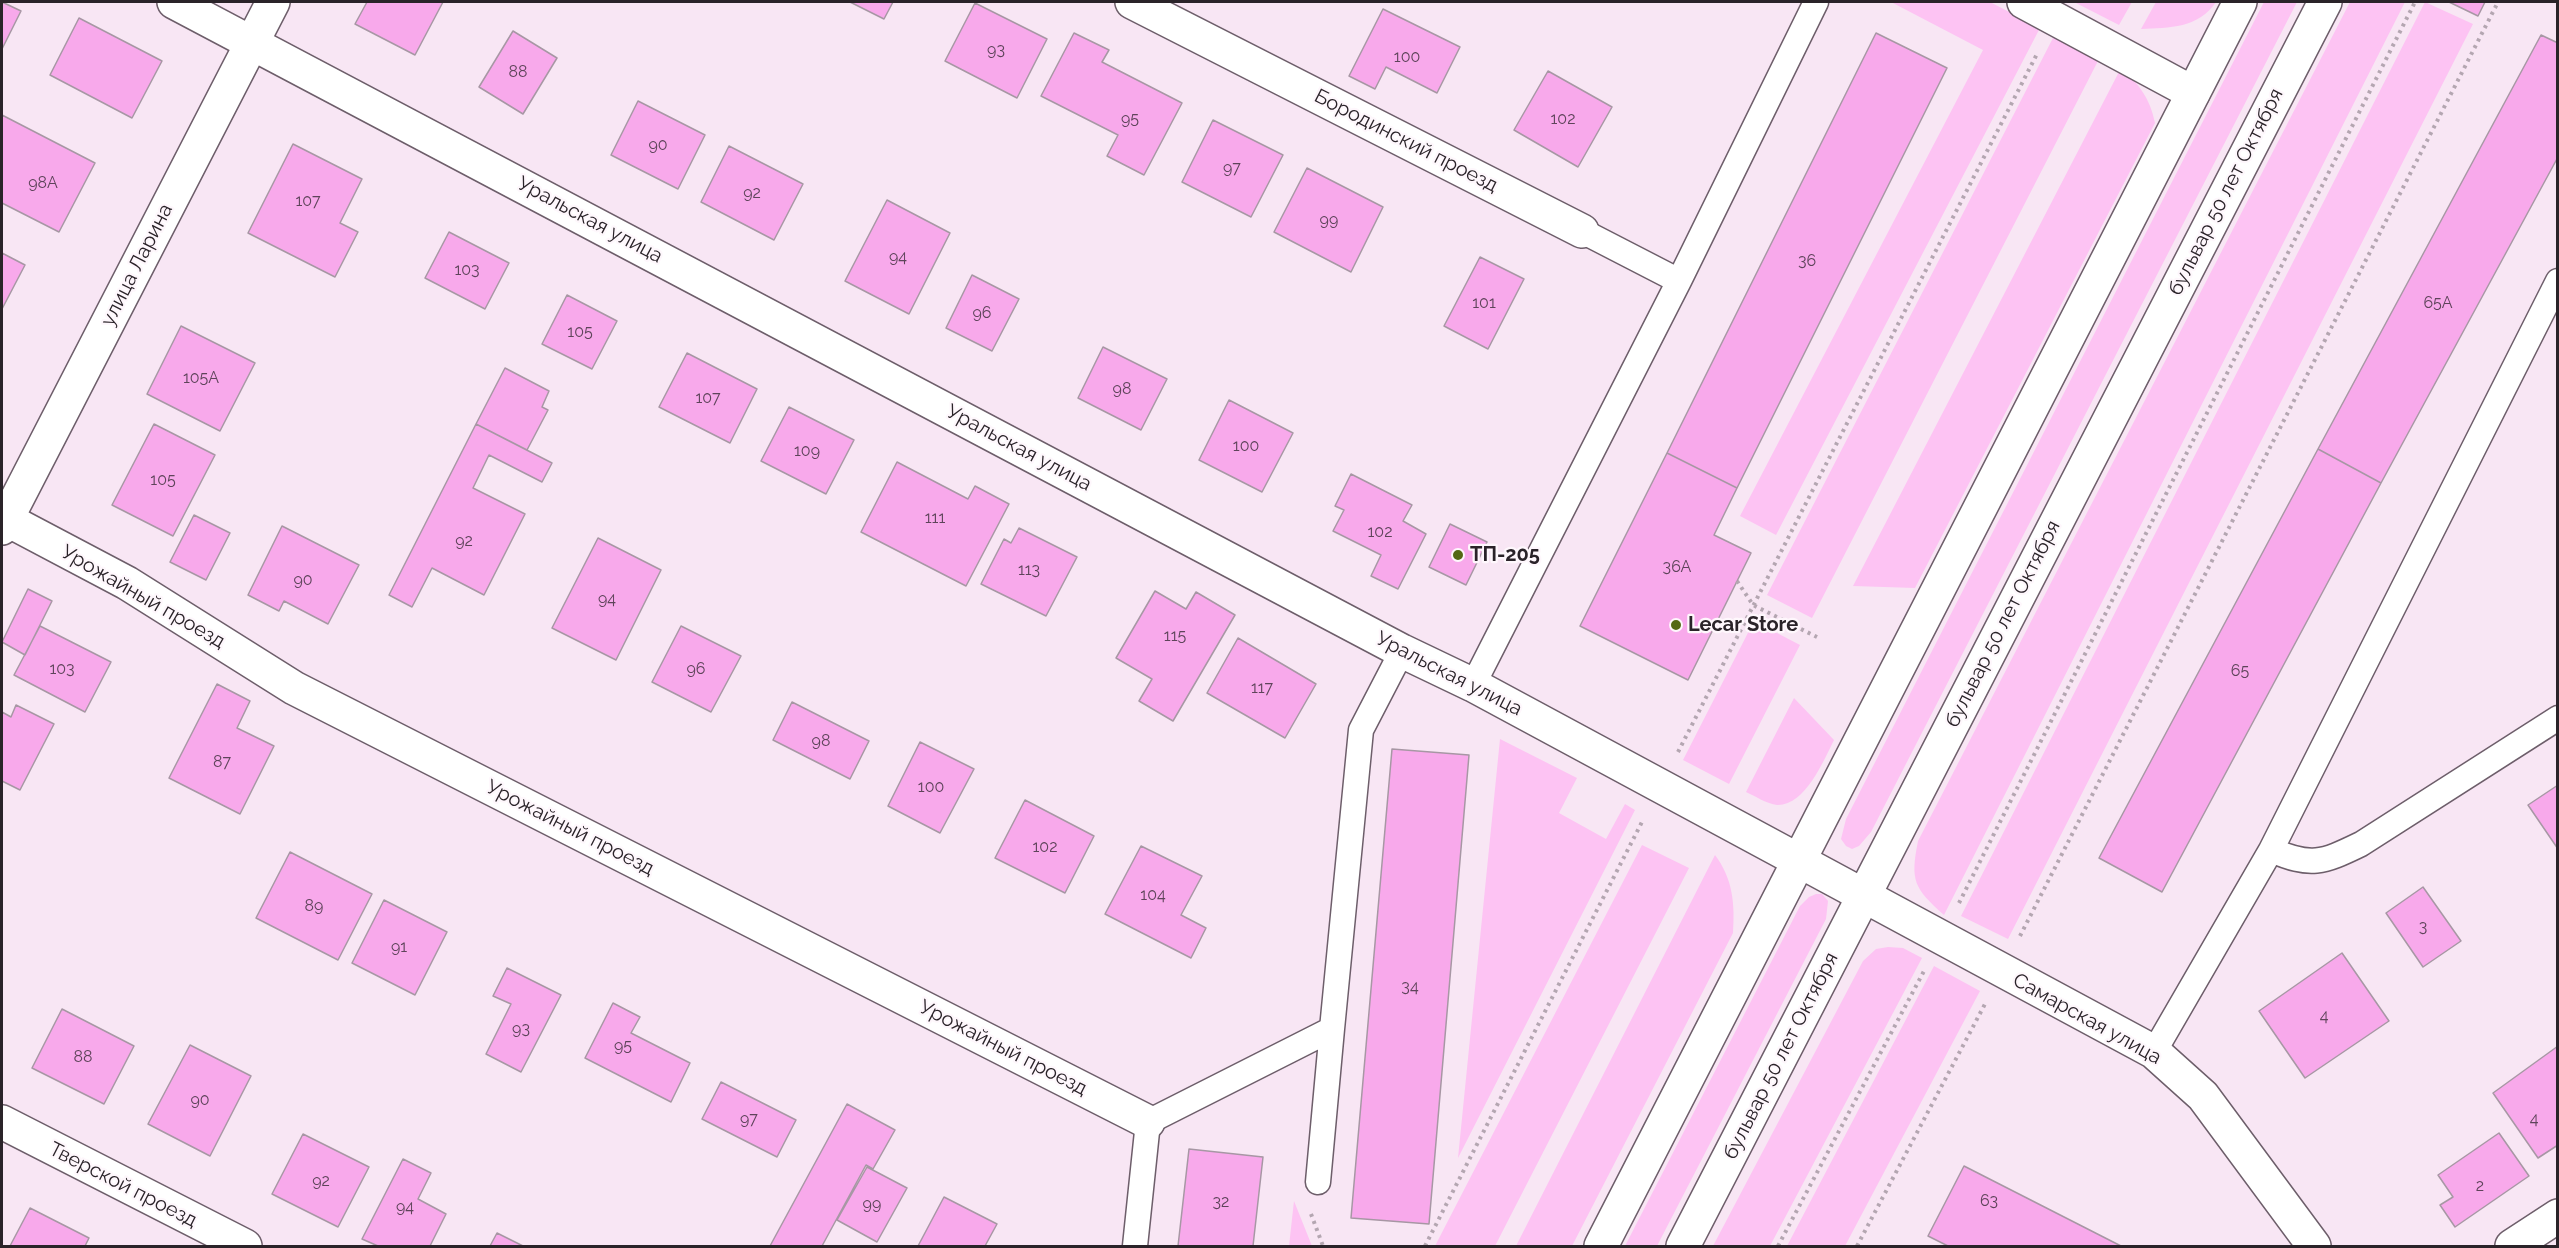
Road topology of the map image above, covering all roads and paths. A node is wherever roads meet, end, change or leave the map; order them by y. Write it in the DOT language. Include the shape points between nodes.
graph roads {
  1 [pos="174,2"];
  2 [pos="273,2"];
  3 [pos="1132,2"];
  4 [pos="1816,2"];
  5 [pos="2024,2"];
  6 [pos="2240,2"];
  7 [pos="2325,2"];
  8 [pos="2415,2"];
  9 [pos="2498,2"];
  10 [pos="252,41"];
  11 [pos="2037,53"];
  12 [pos="2193,93"];
  13 [pos="1582,231"];
  14 [pos="1679,281"];
  15 [pos="2558,281"];
  16 [pos="3,522"];
  17 [pos="1737,581"];
  18 [pos="1754,605"];
  19 [pos="1817,637"];
  20 [pos="1402,651"];
  21 [pos="1473,685"];
  22 [pos="2558,718"];
  23 [pos="1672,762"];
  24 [pos="1641,823"];
  25 [pos="2271,850"];
  26 [pos="1799,862"];
  27 [pos="1862,896"];
  28 [pos="1941,939"];
  29 [pos="2002,972"];
  30 [pos="1332,1029"];
  31 [pos="2154,1052"];
  32 [pos="2,1122"];
  33 [pos="1148,1122"];
  34 [pos="1318,1182"];
  35 [pos="2558,1216"];
  36 [pos="245,1246"];
  37 [pos="1135,1246"];
  38 [pos="1425,1246"];
  39 [pos="1601,1246"];
  40 [pos="1683,1246"];
  41 [pos="1778,1246"];
  42 [pos="1857,1246"];
  43 [pos="2314,1246"];
  44 [pos="2512,1246"];
  1 -- 10 [label="street, Уральская улица"];
  2 -- 10 [label="street, улица Ларина"];
  3 -- 13 [label="street, Бородинский проезд"];
  4 -- 14 [label="lane"];
  5 -- 12 [label="street"];
  6 -- 12 [label="street"];
  7 -- 27 [label="street, бульвар 50 лет Октября"];
  8 -- 28 [label="path"];
  9 -- 29 [label="path"];
  10 -- 16 [label="street, улица Ларина"];
  10 -- 20 [label="street, Уральская улица"];
  11 -- 18 [label="path"];
  12 -- 26 [label="street"];
  13 -- 14 [label="lane, Бородинский проезд"];
  14 -- 21 [label="lane"];
  15 -- 25 [label="lane"];
  16 -- 33 [label="street, Урожайный проезд" via="128,583 294,688"];
  17 -- 18 [label="path"];
  18 -- 19 [label="path"];
  18 -- 23 [label="path"];
  20 -- 21 [label="street, Уральская улица"];
  20 -- 30 [label="lane" via="1362,730"];
  21 -- 26 [label="street, Уральская улица"];
  22 -- 25 [label="lane" via="2342,854 2313,863 2296,861"];
  24 -- 38 [label="path"];
  25 -- 31 [label="lane"];
  26 -- 27 [label="street, Уральская улица"];
  26 -- 39 [label="street"];
  27 -- 28 [label="street, Самарская улица"];
  27 -- 40 [label="street, бульвар 50 лет Октября"];
  28 -- 29 [label="street, Самарская улица"];
  28 -- 41 [label="path"];
  29 -- 31 [label="street, Самарская улица"];
  29 -- 42 [label="path"];
  30 -- 33 [label="lane"];
  30 -- 34 [label="lane"];
  31 -- 43 [label="street, Самарская улица" via="2204,1096"];
  32 -- 36 [label="street, Тверской проезд"];
  33 -- 37 [label="lane"];
  35 -- 44 [label="street"];
}
